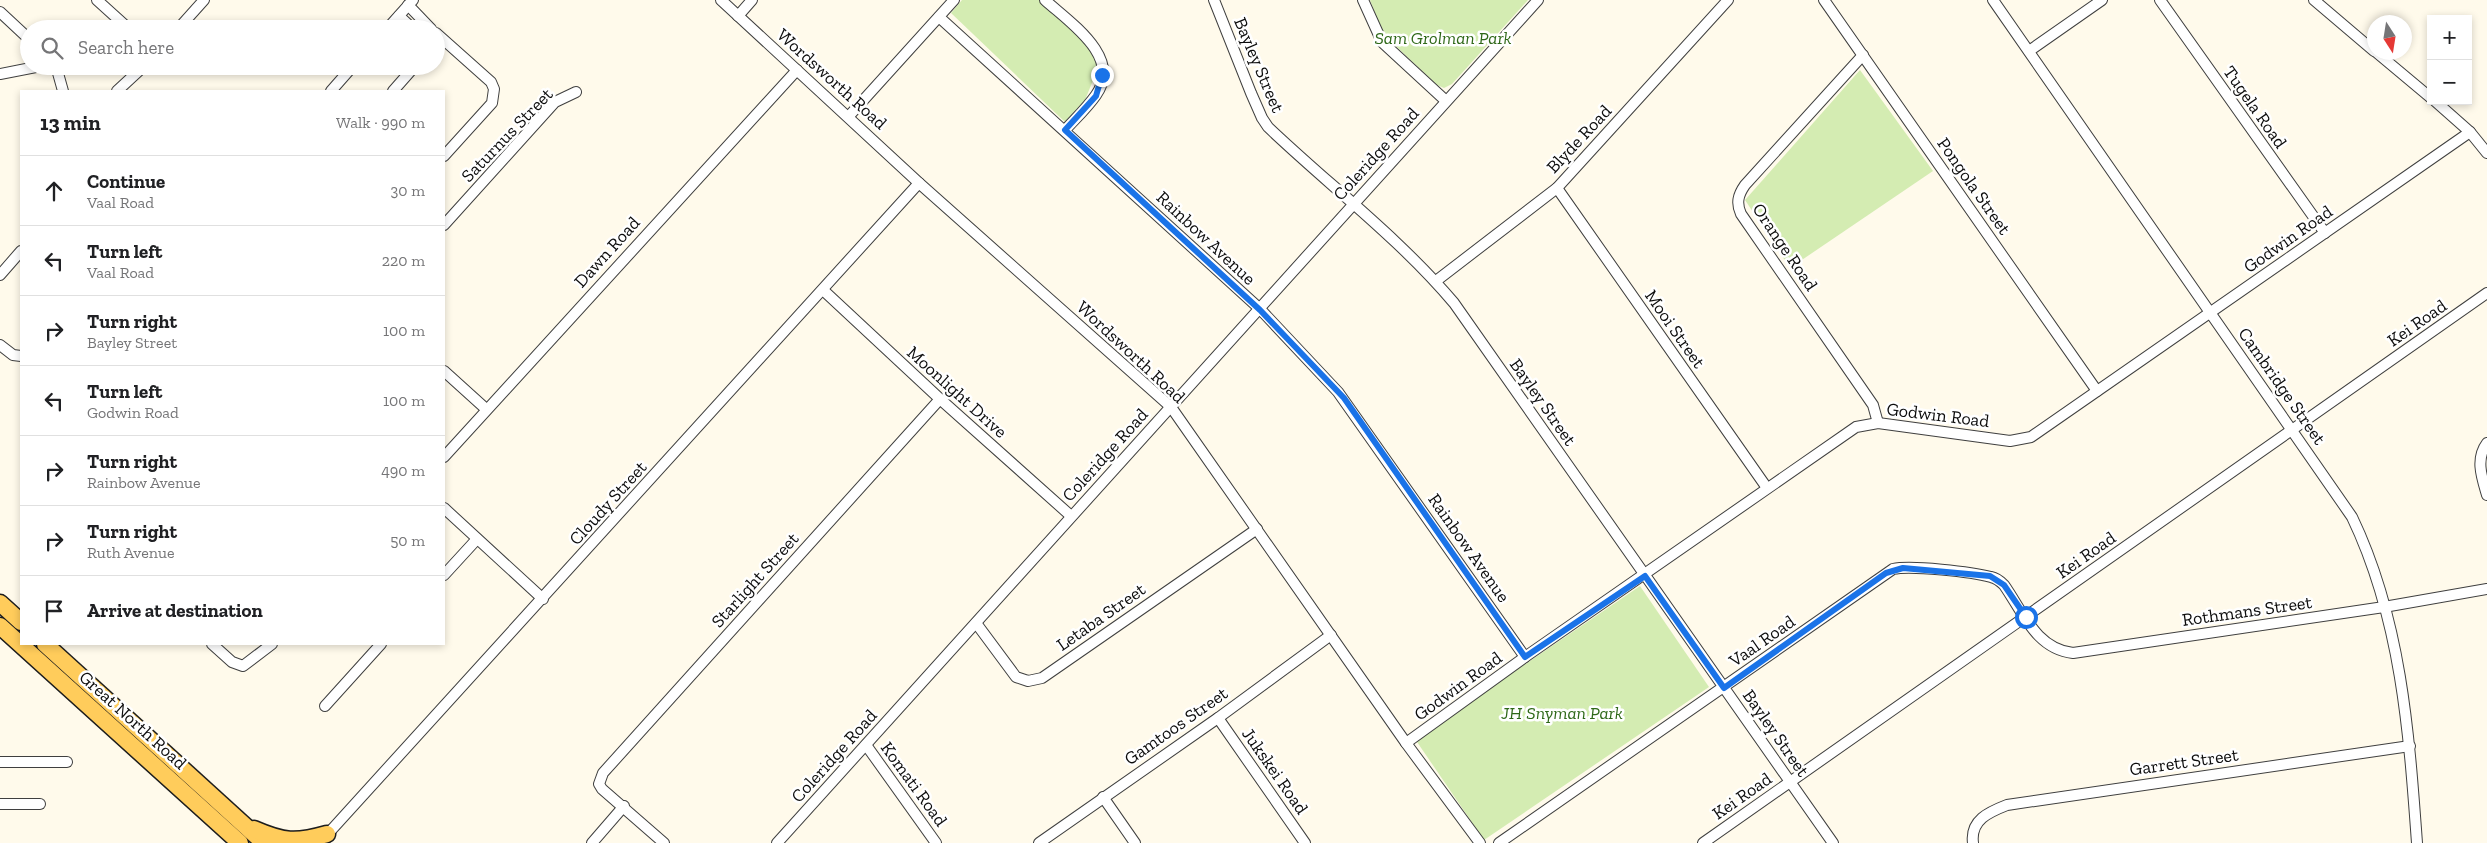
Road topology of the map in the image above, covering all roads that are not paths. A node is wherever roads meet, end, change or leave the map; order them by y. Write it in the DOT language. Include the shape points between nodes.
graph roads {
  1 [pos="97,0"];
  2 [pos="204,0"];
  3 [pos="721,0"];
  4 [pos="752,0"];
  5 [pos="954,0"];
  6 [pos="1044,0"];
  7 [pos="1214,0"];
  8 [pos="1363,0"];
  9 [pos="1538,0"];
  10 [pos="1728,0"];
  11 [pos="1824,0"];
  12 [pos="1993,0"];
  13 [pos="2102,0"];
  14 [pos="2160,0"];
  15 [pos="2314,0"];
  16 [pos="411,3"];
  17 [pos="0,12"];
  18 [pos="399,16"];
  19 [pos="738,16"];
  20 [pos="939,17"];
  21 [pos="119,20"];
  22 [pos="186,20"];
  23 [pos="395,20"];
  24 [pos="403,20"];
  25 [pos="424,20"];
  26 [pos="20,31"];
  27 [pos="445,44"];
  28 [pos="2367,45"];
  29 [pos="2029,51"];
  30 [pos="1862,54"];
  31 [pos="2385,60"];
  32 [pos="20,70"];
  33 [pos="797,70"];
  34 [pos="0,74"];
  35 [pos="59,75"];
  36 [pos="134,75"];
  37 [pos="345,75"];
  38 [pos="407,75"];
  39 [pos="63,90"];
  40 [pos="118,90"];
  41 [pos="331,90"];
  42 [pos="394,90"];
  43 [pos="576,92"];
  44 [pos="2427,95"];
  45 [pos="1446,101"];
  46 [pos="2440,105"];
  47 [pos="849,116"];
  48 [pos="1065,130"];
  49 [pos="2470,132"];
  50 [pos="2487,153"];
  51 [pos="445,155"];
  52 [pos="919,183"];
  53 [pos="1557,188"];
  54 [pos="1354,203"];
  55 [pos="445,224"];
  56 [pos="2324,233"];
  57 [pos="20,253"];
  58 [pos="0,275"];
  59 [pos="1436,281"];
  60 [pos="823,290"];
  61 [pos="2487,294"];
  62 [pos="1260,310"];
  63 [pos="2211,313"];
  64 [pos="0,346"];
  65 [pos="20,356"];
  66 [pos="445,372"];
  67 [pos="2097,391"];
  68 [pos="940,399"];
  69 [pos="1171,407"];
  70 [pos="486,409"];
  71 [pos="1878,423"];
  72 [pos="2294,430"];
  73 [pos="2487,443"];
  74 [pos="445,456"];
  75 [pos="1767,488"];
  76 [pos="2487,495"];
  77 [pos="445,509"];
  78 [pos="1071,516"];
  79 [pos="1257,530"];
  80 [pos="477,538"];
  81 [pos="445,574"];
  82 [pos="1645,576"];
  83 [pos="2487,589"];
  84 [pos="543,599"];
  85 [pos="0,603"];
  86 [pos="2384,607"];
  87 [pos="2026,617"];
  88 [pos="20,621"];
  89 [pos="976,623"];
  90 [pos="0,626"];
  91 [pos="1331,636"];
  92 [pos="20,644"];
  93 [pos="21,645"];
  94 [pos="46,645"];
  95 [pos="213,645"];
  96 [pos="271,645"];
  97 [pos="380,645"];
  98 [pos="1525,657"];
  99 [pos="1724,688"];
  100 [pos="325,706"];
  101 [pos="1218,718"];
  102 [pos="1406,743"];
  103 [pos="866,745"];
  104 [pos="2410,746"];
  105 [pos="165,752"];
  106 [pos="0,762"];
  107 [pos="67,762"];
  108 [pos="153,766"];
  109 [pos="1791,782"];
  110 [pos="1103,797"];
  111 [pos="0,804"];
  112 [pos="40,804"];
  113 [pos="624,806"];
  114 [pos="247,826"];
  115 [pos="324,839"];
  116 [pos="239,842"];
  117 [pos="264,843"];
  118 [pos="592,843"];
  119 [pos="664,843"];
  120 [pos="777,843"];
  121 [pos="936,843"];
  122 [pos="1039,843"];
  123 [pos="1135,843"];
  124 [pos="1305,843"];
  125 [pos="1480,843"];
  126 [pos="1499,843"];
  127 [pos="1703,843"];
  128 [pos="1833,843"];
  129 [pos="1973,843"];
  130 [pos="2417,843"];
  1 -- 21 [label="street"];
  2 -- 22 [label="street"];
  3 -- 19 [label="street, Wordsworth Road"];
  4 -- 19 [label="street"];
  5 -- 20 [label="street"];
  6 -- 48 [label="street" via="1091,43 1102,67 1102,81 1096,96"];
  7 -- 54 [label="street, Bayley Street" via="1262,118 1278,137"];
  8 -- 45 [label="street" via="1382,42"];
  9 -- 45 [label="street, Coleridge Road"];
  10 -- 53 [label="street, Blyde Road"];
  11 -- 30 [label="street, Pongola Street"];
  12 -- 29 [label="street, Cambridge Street"];
  13 -- 29 [label="street"];
  14 -- 56 [label="street, Tugela Road"];
  15 -- 28 [label="street"];
  16 -- 18 [label="street"];
  16 -- 25 [label="street"];
  17 -- 26 [label="street"];
  18 -- 23 [label="street"];
  18 -- 24 [label="street"];
  19 -- 33 [label="street, Wordsworth Road"];
  20 -- 47 [label="street"];
  20 -- 48 [label="street, Rainbow Avenue"];
  27 -- 51 [label="street" via="491,82 494,89 492,103"];
  29 -- 63 [label="street, Cambridge Street"];
  30 -- 67 [label="street, Pongola Street"];
  30 -- 71 [label="street, Orange Road" via="1745,185 1738,202 1741,214 1873,405"];
  31 -- 44 [label="street"];
  32 -- 34 [label="street"];
  33 -- 47 [label="street, Wordsworth Road"];
  33 -- 70 [label="street, Dawn Road"];
  35 -- 39 [label="street"];
  36 -- 40 [label="street"];
  37 -- 41 [label="street"];
  38 -- 42 [label="street"];
  43 -- 55 [label="street, Saturnus Street" via="555,102"];
  45 -- 54 [label="street, Coleridge Road"];
  46 -- 49 [label="street"];
  47 -- 52 [label="street, Wordsworth Road"];
  48 -- 62 [label="street, Rainbow Avenue"];
  49 -- 50 [label="street"];
  49 -- 56 [label="street, Godwin Road"];
  52 -- 60 [label="street, Cloudy Street"];
  52 -- 69 [label="street, Wordsworth Road"];
  53 -- 59 [label="street, Blyde Road"];
  53 -- 75 [label="street, Mooi Street"];
  54 -- 59 [label="street, Bayley Street"];
  54 -- 62 [label="street, Coleridge Road"];
  56 -- 63 [label="street, Godwin Road"];
  57 -- 58 [label="street"];
  59 -- 82 [label="street, Bayley Street"];
  60 -- 68 [label="street, Moonlight Drive"];
  60 -- 84 [label="street, Cloudy Street"];
  61 -- 72 [label="street, Kei Road"];
  62 -- 69 [label="street, Coleridge Road"];
  62 -- 98 [label="street, Rainbow Avenue" via="1349,405"];
  63 -- 67 [label="street, Godwin Road"];
  63 -- 72 [label="street, Cambridge Street"];
  64 -- 65 [label="street" via="12,355"];
  66 -- 70 [label="street"];
  67 -- 71 [label="street, Godwin Road" via="2031,437 2020,441"];
  68 -- 78 [label="street, Moonlight Drive"];
  68 -- 113 [label="street, Starlight Street" via="608,766 599,784"];
  69 -- 78 [label="street, Coleridge Road"];
  69 -- 79 [label="street, Wordsworth Road"];
  70 -- 74 [label="street, Dawn Road"];
  71 -- 75 [label="street, Godwin Road" via="1856,427"];
  72 -- 86 [label="street, Cambridge Street" via="2352,517"];
  72 -- 87 [label="street, Kei Road"];
  73 -- 76 [label="street" via="2480,463"];
  75 -- 82 [label="street, Godwin Road"];
  77 -- 80 [label="street"];
  78 -- 89 [label="street, Coleridge Road"];
  79 -- 89 [label="street, Letaba Street" via="1042,678 1028,681 1016,677"];
  79 -- 91 [label="street, Wordsworth Road"];
  80 -- 81 [label="street"];
  80 -- 84 [label="street"];
  82 -- 98 [label="street, Godwin Road"];
  82 -- 99 [label="street, Bayley Street"];
  83 -- 86 [label="street, Rothmans Street"];
  84 -- 115 [label="street, Cloudy Street"];
  85 -- 88 [label="main road"];
  86 -- 87 [label="street, Rothmans Street" via="2073,652 2045,644"];
  86 -- 104 [label="street, Cambridge Street" via="2402,678"];
  87 -- 99 [label="street, Vaal Road" via="1998,579 1898,568 1886,573"];
  87 -- 109 [label="street, Kei Road"];
  89 -- 103 [label="street, Coleridge Road"];
  90 -- 92 [label="main road, Great North Road"];
  91 -- 101 [label="street, Gamtoos Street"];
  91 -- 102 [label="street, Wordsworth Road"];
  93 -- 108 [label="main road, Great North Road"];
  94 -- 105 [label="main road, Great North Road"];
  95 -- 96 [label="street" via="232,662 243,666"];
  97 -- 100 [label="street"];
  98 -- 102 [label="street, Godwin Road"];
  99 -- 109 [label="street, Bayley Street"];
  99 -- 126 [label="street, Vaal Road"];
  101 -- 110 [label="street, Gamtoos Street"];
  101 -- 124 [label="street, Jukskei Road"];
  102 -- 125 [label="street, Wordsworth Road"];
  103 -- 120 [label="street, Coleridge Road"];
  103 -- 121 [label="street, Komati Road"];
  104 -- 129 [label="street, Garrett Street" via="2007,804 1982,816 1974,830"];
  104 -- 130 [label="street, Cambridge Street"];
  105 -- 108 [label="main road"];
  105 -- 114 [label="main road, Great North Road"];
  106 -- 107 [label="street"];
  108 -- 116 [label="main road, Great North Road"];
  109 -- 127 [label="street, Kei Road"];
  109 -- 128 [label="street, Bayley Street"];
  110 -- 122 [label="street, Gamtoos Street"];
  110 -- 123 [label="street"];
  111 -- 112 [label="street"];
  113 -- 118 [label="street"];
  113 -- 119 [label="street"];
  114 -- 115 [label="main road" via="292,842"];
  114 -- 117 [label="main road, Great North Road"];
}
